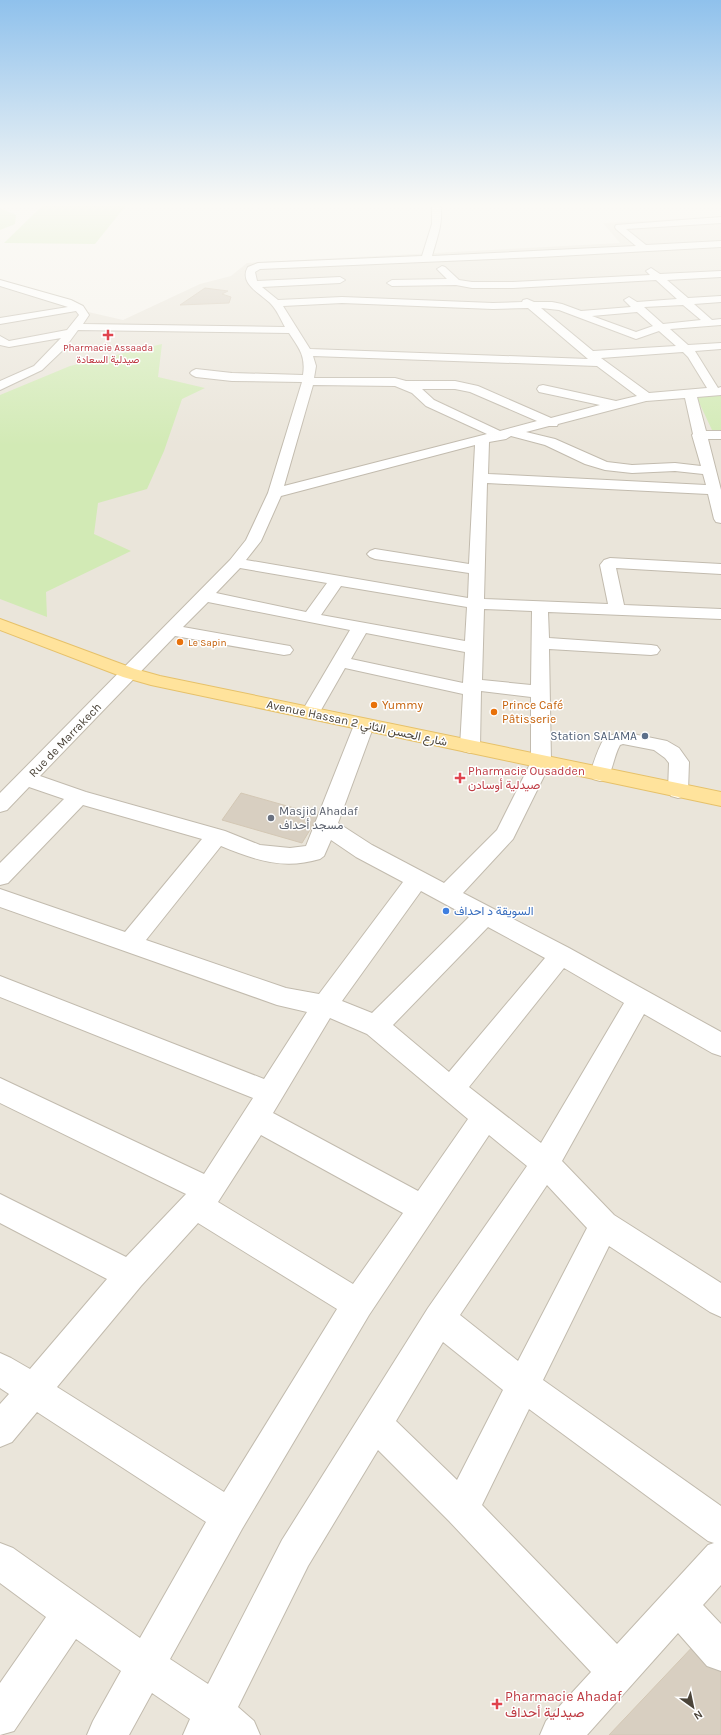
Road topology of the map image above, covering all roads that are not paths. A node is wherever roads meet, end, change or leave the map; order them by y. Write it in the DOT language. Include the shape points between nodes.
graph roads {
  1 [pos="3,284"];
  2 [pos="253,284"];
  3 [pos="343,284"];
  4 [pos="393,284"];
  5 [pos="466,284"];
  6 [pos="532,284"];
  7 [pos="550,284"];
  8 [pos="610,284"];
  9 [pos="663,284"];
  10 [pos="513,285"];
  11 [pos="14,287"];
  12 [pos="0,289"];
  13 [pos="347,290"];
  14 [pos="721,299"];
  15 [pos="58,300"];
  16 [pos="684,301"];
  17 [pos="406,302"];
  18 [pos="36,303"];
  19 [pos="276,303"];
  20 [pos="528,303"];
  21 [pos="637,307"];
  22 [pos="78,308"];
  23 [pos="580,314"];
  24 [pos="0,321"];
  25 [pos="716,323"];
  26 [pos="661,327"];
  27 [pos="73,330"];
  28 [pos="292,330"];
  29 [pos="0,339"];
  30 [pos="721,346"];
  31 [pos="60,347"];
  32 [pos="687,349"];
  33 [pos="38,351"];
  34 [pos="307,352"];
  35 [pos="22,353"];
  36 [pos="8,355"];
  37 [pos="595,359"];
  38 [pos="196,373"];
  39 [pos="308,380"];
  40 [pos="406,385"];
  41 [pos="0,386"];
  42 [pos="543,389"];
  43 [pos="718,391"];
  44 [pos="690,393"];
  45 [pos="646,397"];
  46 [pos="618,405"];
  47 [pos="552,423"];
  48 [pos="507,434"];
  49 [pos="699,435"];
  50 [pos="721,435"];
  51 [pos="482,441"];
  52 [pos="709,471"];
  53 [pos="481,478"];
  54 [pos="713,490"];
  55 [pos="275,493"];
  56 [pos="721,519"];
  57 [pos="375,554"];
  58 [pos="236,563"];
  59 [pos="721,569"];
  60 [pos="477,570"];
  61 [pos="337,580"];
  62 [pos="204,596"];
  63 [pos="476,604"];
  64 [pos="540,607"];
  65 [pos="617,610"];
  66 [pos="721,614"];
  67 [pos="310,618"];
  68 [pos="0,624"];
  69 [pos="361,627"];
  70 [pos="171,630"];
  71 [pos="540,642"];
  72 [pos="474,648"];
  73 [pos="284,650"];
  74 [pos="651,650"];
  75 [pos="340,662"];
  76 [pos="129,673"];
  77 [pos="472,687"];
  78 [pos="540,692"];
  79 [pos="310,714"];
  80 [pos="364,725"];
  81 [pos="470,747"];
  82 [pos="541,762"];
  83 [pos="600,774"];
  84 [pos="27,779"];
  85 [pos="678,791"];
  86 [pos="78,797"];
  87 [pos="721,799"];
  88 [pos="0,805"];
  89 [pos="326,826"];
  90 [pos="217,836"];
  91 [pos="0,877"];
  92 [pos="417,880"];
  93 [pos="447,895"];
  94 [pos="0,898"];
  95 [pos="486,915"];
  96 [pos="128,944"];
  97 [pos="561,956"];
  98 [pos="0,986"];
  99 [pos="639,1000"];
  100 [pos="324,1005"];
  101 [pos="376,1026"];
  102 [pos="721,1045"];
  103 [pos="451,1089"];
  104 [pos="0,1090"];
  105 [pos="270,1093"];
  106 [pos="486,1116"];
  107 [pos="256,1118"];
  108 [pos="545,1163"];
  109 [pos="203,1198"];
  110 [pos="0,1208"];
  111 [pos="423,1208"];
  112 [pos="604,1225"];
  113 [pos="130,1275"];
  114 [pos="721,1301"];
  115 [pos="358,1304"];
  116 [pos="439,1318"];
  117 [pos="0,1369"];
  118 [pos="524,1386"];
  119 [pos="33,1391"];
  120 [pos="374,1423"];
  121 [pos="0,1430"];
  122 [pos="461,1509"];
  123 [pos="228,1516"];
  124 [pos="721,1528"];
  125 [pos="721,1558"];
  126 [pos="0,1561"];
  127 [pos="677,1605"];
  128 [pos="71,1613"];
  129 [pos="721,1652"];
  130 [pos="146,1666"];
  131 [pos="617,1672"];
  132 [pos="0,1718"];
  133 [pos="219,1727"];
  134 [pos="107,1735"];
  135 [pos="560,1735"];
  1 -- 11 [label="street"];
  2 -- 13 [label="street"];
  2 -- 19 [label="street"];
  3 -- 13 [label="street"];
  4 -- 17 [label="street"];
  5 -- 10 [label="street"];
  6 -- 10 [label="street"];
  7 -- 20 [label="street" via="562,294"];
  8 -- 21 [label="street"];
  9 -- 16 [label="street"];
  10 -- 20 [label="street"];
  11 -- 12 [label="street"];
  11 -- 15 [label="street"];
  13 -- 17 [label="street"];
  13 -- 19 [label="street" via="323,300"];
  14 -- 16 [label="street"];
  15 -- 18 [label="street"];
  15 -- 22 [label="street"];
  16 -- 21 [label="street"];
  16 -- 25 [label="street"];
  17 -- 20 [label="street"];
  19 -- 28 [label="street"];
  20 -- 23 [label="street" via="555,305"];
  20 -- 37 [label="street"];
  21 -- 23 [label="street"];
  21 -- 26 [label="street"];
  22 -- 24 [label="street"];
  22 -- 27 [label="street" via="84,316"];
  23 -- 26 [label="street" via="636,336"];
  25 -- 26 [label="street"];
  26 -- 32 [label="street"];
  27 -- 28 [label="street"];
  27 -- 29 [label="street" via="5,344"];
  27 -- 31 [label="street"];
  28 -- 34 [label="street"];
  30 -- 32 [label="street"];
  31 -- 33 [label="street"];
  31 -- 41 [label="street" via="38,368"];
  32 -- 37 [label="street"];
  32 -- 43 [label="street"];
  34 -- 37 [label="street"];
  34 -- 39 [label="street, Rue de Marrakech" via="310,366"];
  35 -- 36 [label="street"];
  37 -- 45 [label="street"];
  38 -- 39 [label="street"];
  39 -- 40 [label="street" via="395,382"];
  39 -- 55 [label="street, Rue de Marrakech"];
  40 -- 47 [label="street" via="456,385"];
  40 -- 48 [label="street" via="430,403"];
  42 -- 46 [label="street"];
  43 -- 44 [label="street"];
  44 -- 45 [label="street"];
  44 -- 49 [label="street"];
  45 -- 46 [label="street"];
  46 -- 47 [label="street"];
  47 -- 48 [label="street"];
  48 -- 51 [label="street"];
  48 -- 52 [label="street" via="550,442 605,466 632,469 675,467"];
  49 -- 50 [label="street"];
  49 -- 52 [label="street"];
  51 -- 53 [label="street"];
  51 -- 55 [label="street"];
  52 -- 54 [label="street"];
  53 -- 54 [label="street"];
  53 -- 60 [label="street"];
  54 -- 56 [label="street"];
  55 -- 58 [label="street, Rue de Marrakech" via="253,541"];
  57 -- 60 [label="street"];
  58 -- 61 [label="street"];
  58 -- 62 [label="street, Rue de Marrakech"];
  59 -- 65 [label="street" via="610,563 608,565"];
  60 -- 63 [label="street"];
  61 -- 63 [label="street"];
  61 -- 67 [label="street"];
  62 -- 67 [label="street"];
  62 -- 70 [label="street, Rue de Marrakech"];
  63 -- 64 [label="street"];
  63 -- 72 [label="street"];
  64 -- 65 [label="street"];
  64 -- 71 [label="street"];
  65 -- 66 [label="street"];
  67 -- 69 [label="street"];
  68 -- 76 [label="main road, Avenue Hassan 2 شارع الحسن الثاني"];
  69 -- 72 [label="street"];
  69 -- 75 [label="street"];
  70 -- 73 [label="street"];
  70 -- 76 [label="street, Rue de Marrakech"];
  71 -- 74 [label="street"];
  71 -- 78 [label="street"];
  72 -- 77 [label="street"];
  75 -- 77 [label="street"];
  75 -- 79 [label="street"];
  76 -- 79 [label="main road, Avenue Hassan 2 شارع الحسن الثاني"];
  76 -- 84 [label="street, Rue de Marrakech"];
  77 -- 78 [label="street"];
  77 -- 81 [label="street"];
  78 -- 82 [label="street"];
  79 -- 80 [label="main road, Avenue Hassan 2 شارع الحسن الثاني"];
  80 -- 81 [label="main road, Avenue Hassan 2 شارع الحسن الثاني"];
  80 -- 89 [label="street"];
  81 -- 82 [label="main road, Avenue Hassan 2 شارع الحسن الثاني"];
  82 -- 83 [label="main road, Avenue Hassan 2 شارع الحسن الثاني"];
  82 -- 93 [label="street" via="505,834"];
  83 -- 85 [label="main road, Avenue Hassan 2 شارع الحسن الثاني"];
  83 -- 85 [label="street" via="612,741 623,738 660,745 672,753 679,762"];
  84 -- 86 [label="street"];
  84 -- 88 [label="street, Rue de Marrakech"];
  85 -- 87 [label="main road, Avenue Hassan 2 شارع الحسن الثاني"];
  86 -- 90 [label="street"];
  86 -- 91 [label="street"];
  89 -- 90 [label="street" via="316,850 307,855 256,852"];
  89 -- 92 [label="street" via="364,851"];
  90 -- 96 [label="street"];
  92 -- 93 [label="street"];
  92 -- 100 [label="street"];
  93 -- 95 [label="street"];
  94 -- 96 [label="street"];
  95 -- 97 [label="street"];
  95 -- 101 [label="street"];
  96 -- 100 [label="street" via="286,998"];
  97 -- 99 [label="street"];
  97 -- 103 [label="street"];
  98 -- 105 [label="street"];
  99 -- 102 [label="street"];
  99 -- 108 [label="street"];
  100 -- 101 [label="street"];
  100 -- 105 [label="street"];
  101 -- 103 [label="street"];
  103 -- 106 [label="street"];
  104 -- 109 [label="street"];
  105 -- 107 [label="street"];
  106 -- 108 [label="street"];
  106 -- 111 [label="street"];
  107 -- 109 [label="street"];
  107 -- 111 [label="street"];
  108 -- 112 [label="street"];
  108 -- 116 [label="street"];
  109 -- 113 [label="street"];
  109 -- 115 [label="street"];
  110 -- 113 [label="street"];
  111 -- 115 [label="street"];
  112 -- 114 [label="street"];
  112 -- 118 [label="street"];
  113 -- 119 [label="street"];
  115 -- 123 [label="street"];
  116 -- 118 [label="street"];
  116 -- 120 [label="street"];
  117 -- 119 [label="street"];
  118 -- 122 [label="street"];
  118 -- 124 [label="street"];
  119 -- 121 [label="street"];
  119 -- 123 [label="street"];
  120 -- 122 [label="street"];
  120 -- 133 [label="street" via="295,1553"];
  122 -- 131 [label="street"];
  123 -- 130 [label="street"];
  125 -- 127 [label="street"];
  126 -- 128 [label="street"];
  127 -- 129 [label="street"];
  127 -- 131 [label="street"];
  128 -- 130 [label="street"];
  128 -- 132 [label="street"];
  130 -- 133 [label="street"];
  130 -- 134 [label="street"];
  131 -- 135 [label="street"];
}
